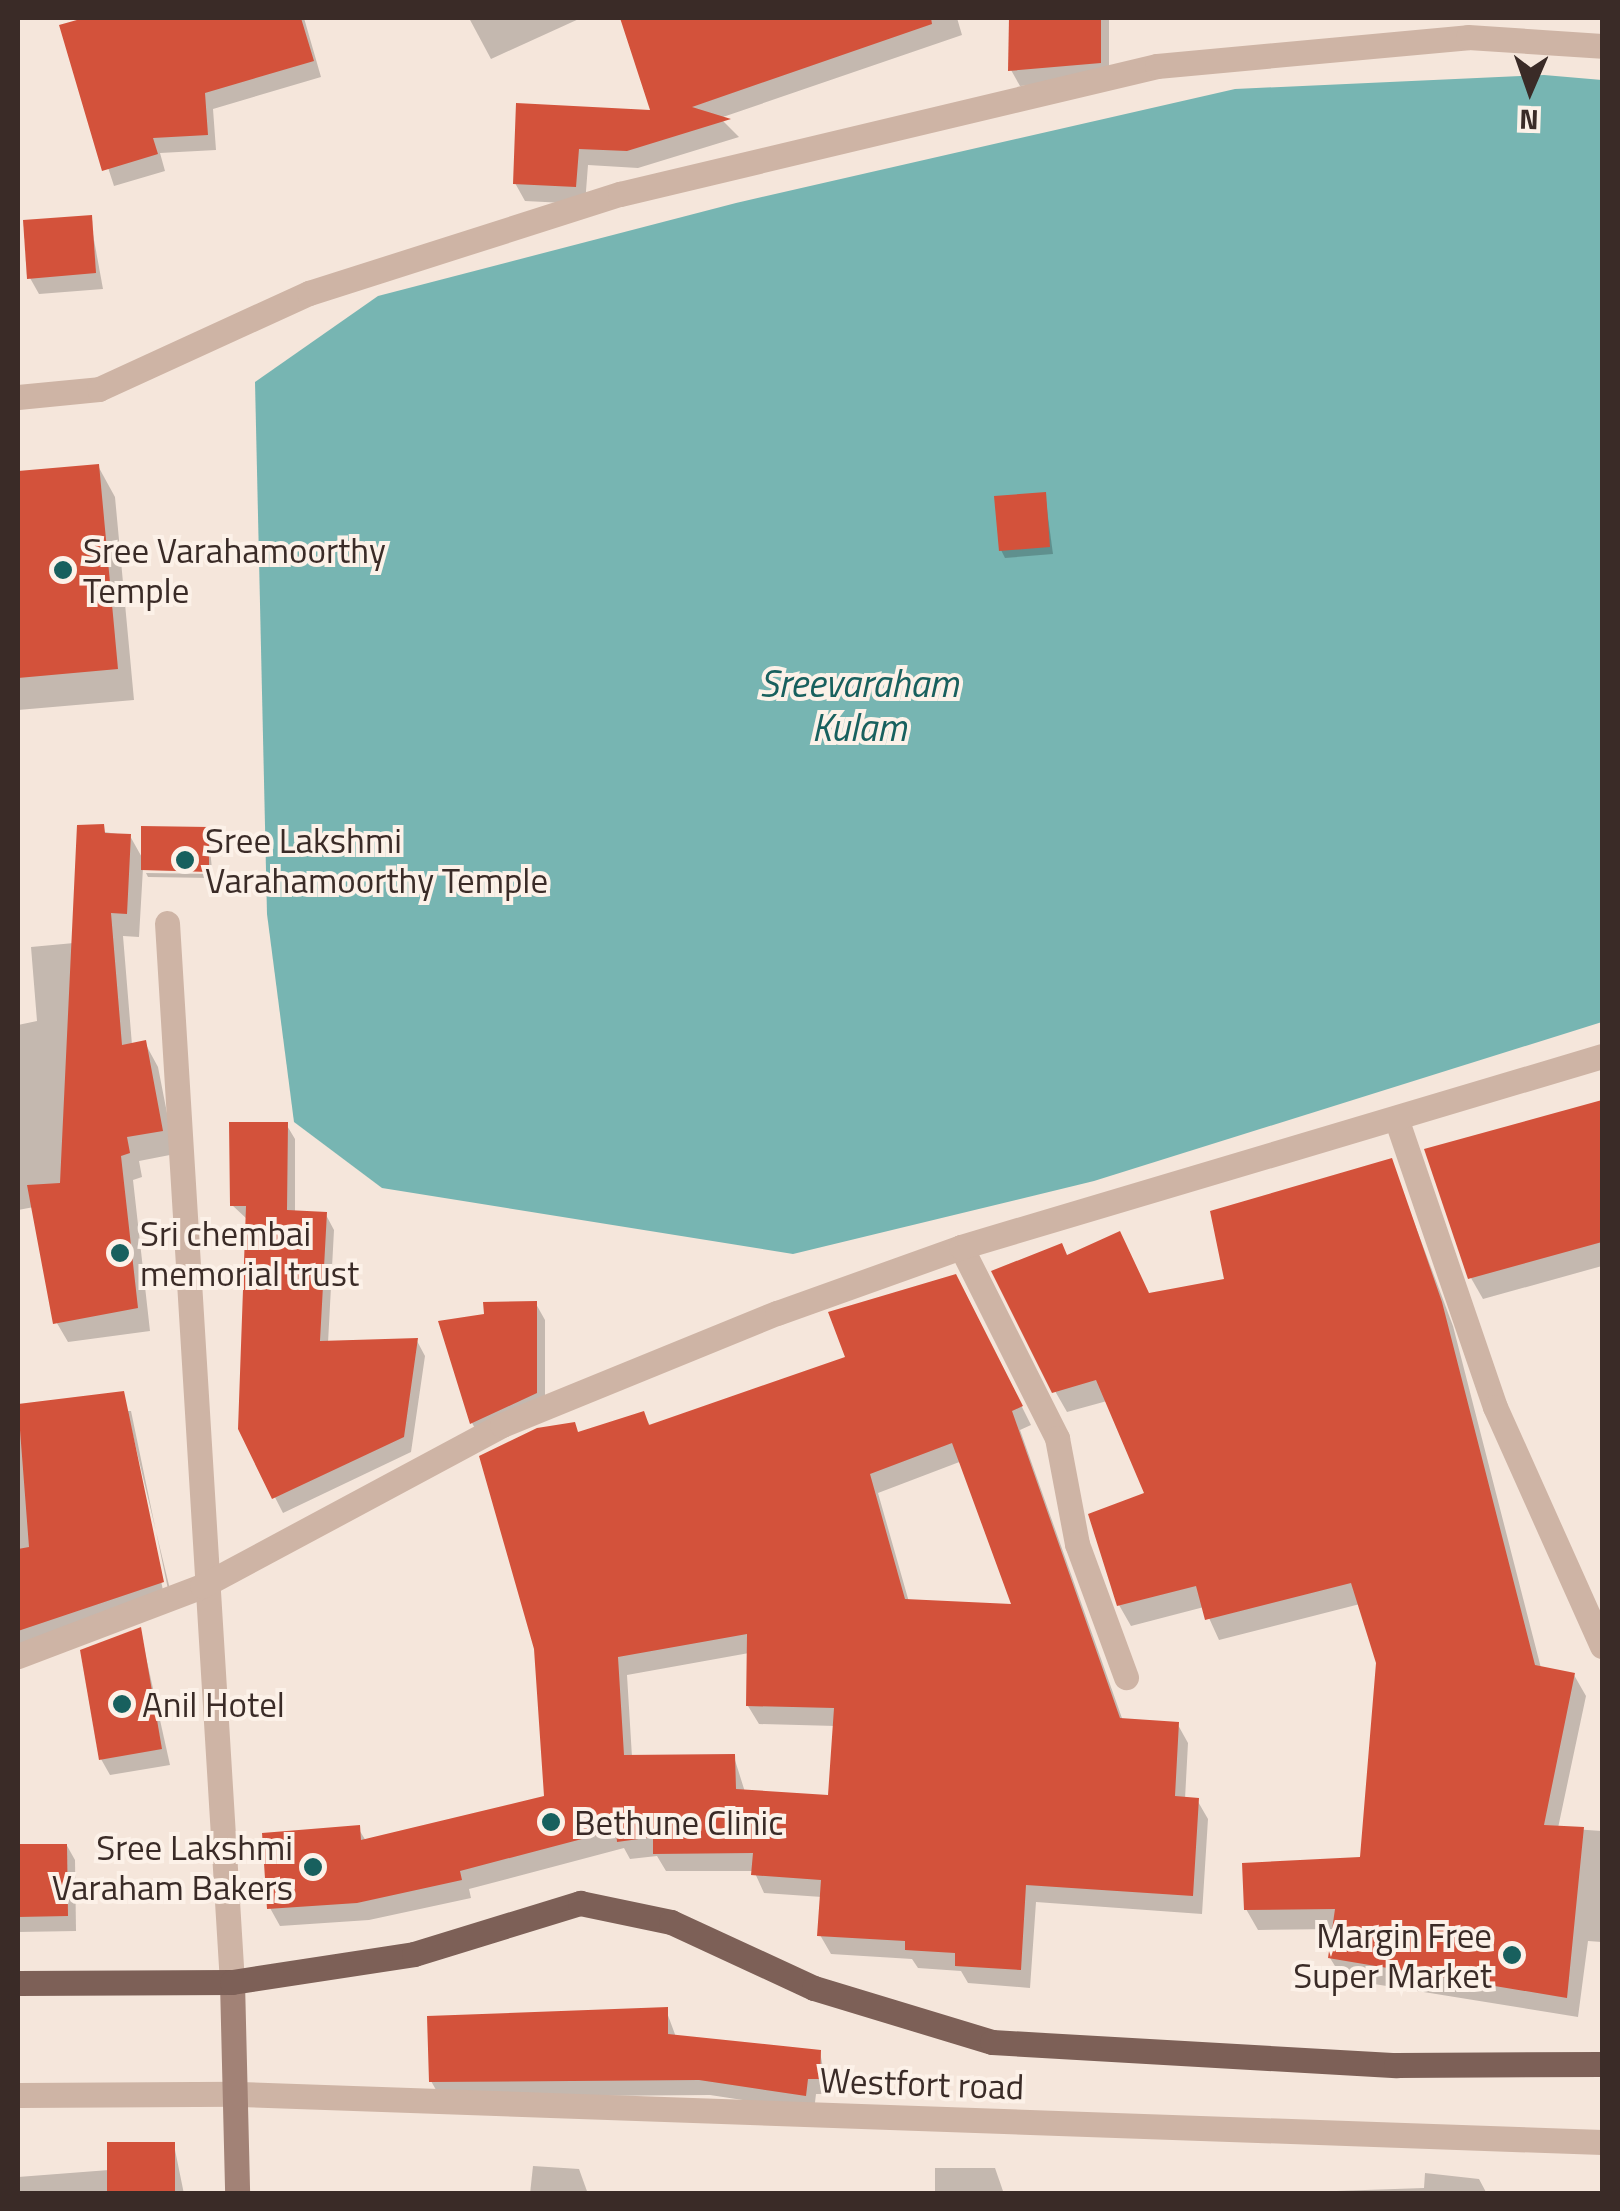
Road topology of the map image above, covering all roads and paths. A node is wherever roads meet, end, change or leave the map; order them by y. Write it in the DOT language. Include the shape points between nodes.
graph roads {
  1 [pos="1469,27"];
  2 [pos="1602,46"];
  3 [pos="18,397"];
  4 [pos="167,923"];
  5 [pos="1602,1056"];
  6 [pos="1396,1118"];
  7 [pos="961,1247"];
  8 [pos="202,1586"];
  9 [pos="1602,1646"];
  10 [pos="18,1656"];
  11 [pos="1126,1677"];
  12 [pos="232,1982"];
  13 [pos="18,1984"];
  14 [pos="1602,2064"];
  15 [pos="239,2094"];
  16 [pos="18,2095"];
  17 [pos="1602,2142"];
  18 [pos="237,2194"];
  1 -- 2 [label="street"];
  1 -- 3 [label="street" via="1157,66 620,194 309,293 99,389"];
  4 -- 8 [label="street"];
  5 -- 6 [label="street"];
  6 -- 7 [label="street"];
  6 -- 9 [label="street" via="1495,1407"];
  7 -- 8 [label="street" via="502,1425"];
  7 -- 11 [label="street" via="1057,1438 1076,1544"];
  8 -- 10 [label="street"];
  8 -- 12 [label="street"];
  12 -- 13 [label="main road"];
  12 -- 14 [label="main road" via="414,1954 580,1904 671,1922 814,1988 992,2042 1396,2066"];
  12 -- 15 [label="main road"];
  15 -- 16 [label="street, Westfort road"];
  15 -- 17 [label="street, Westfort road"];
  15 -- 18 [label="main road"];
}
